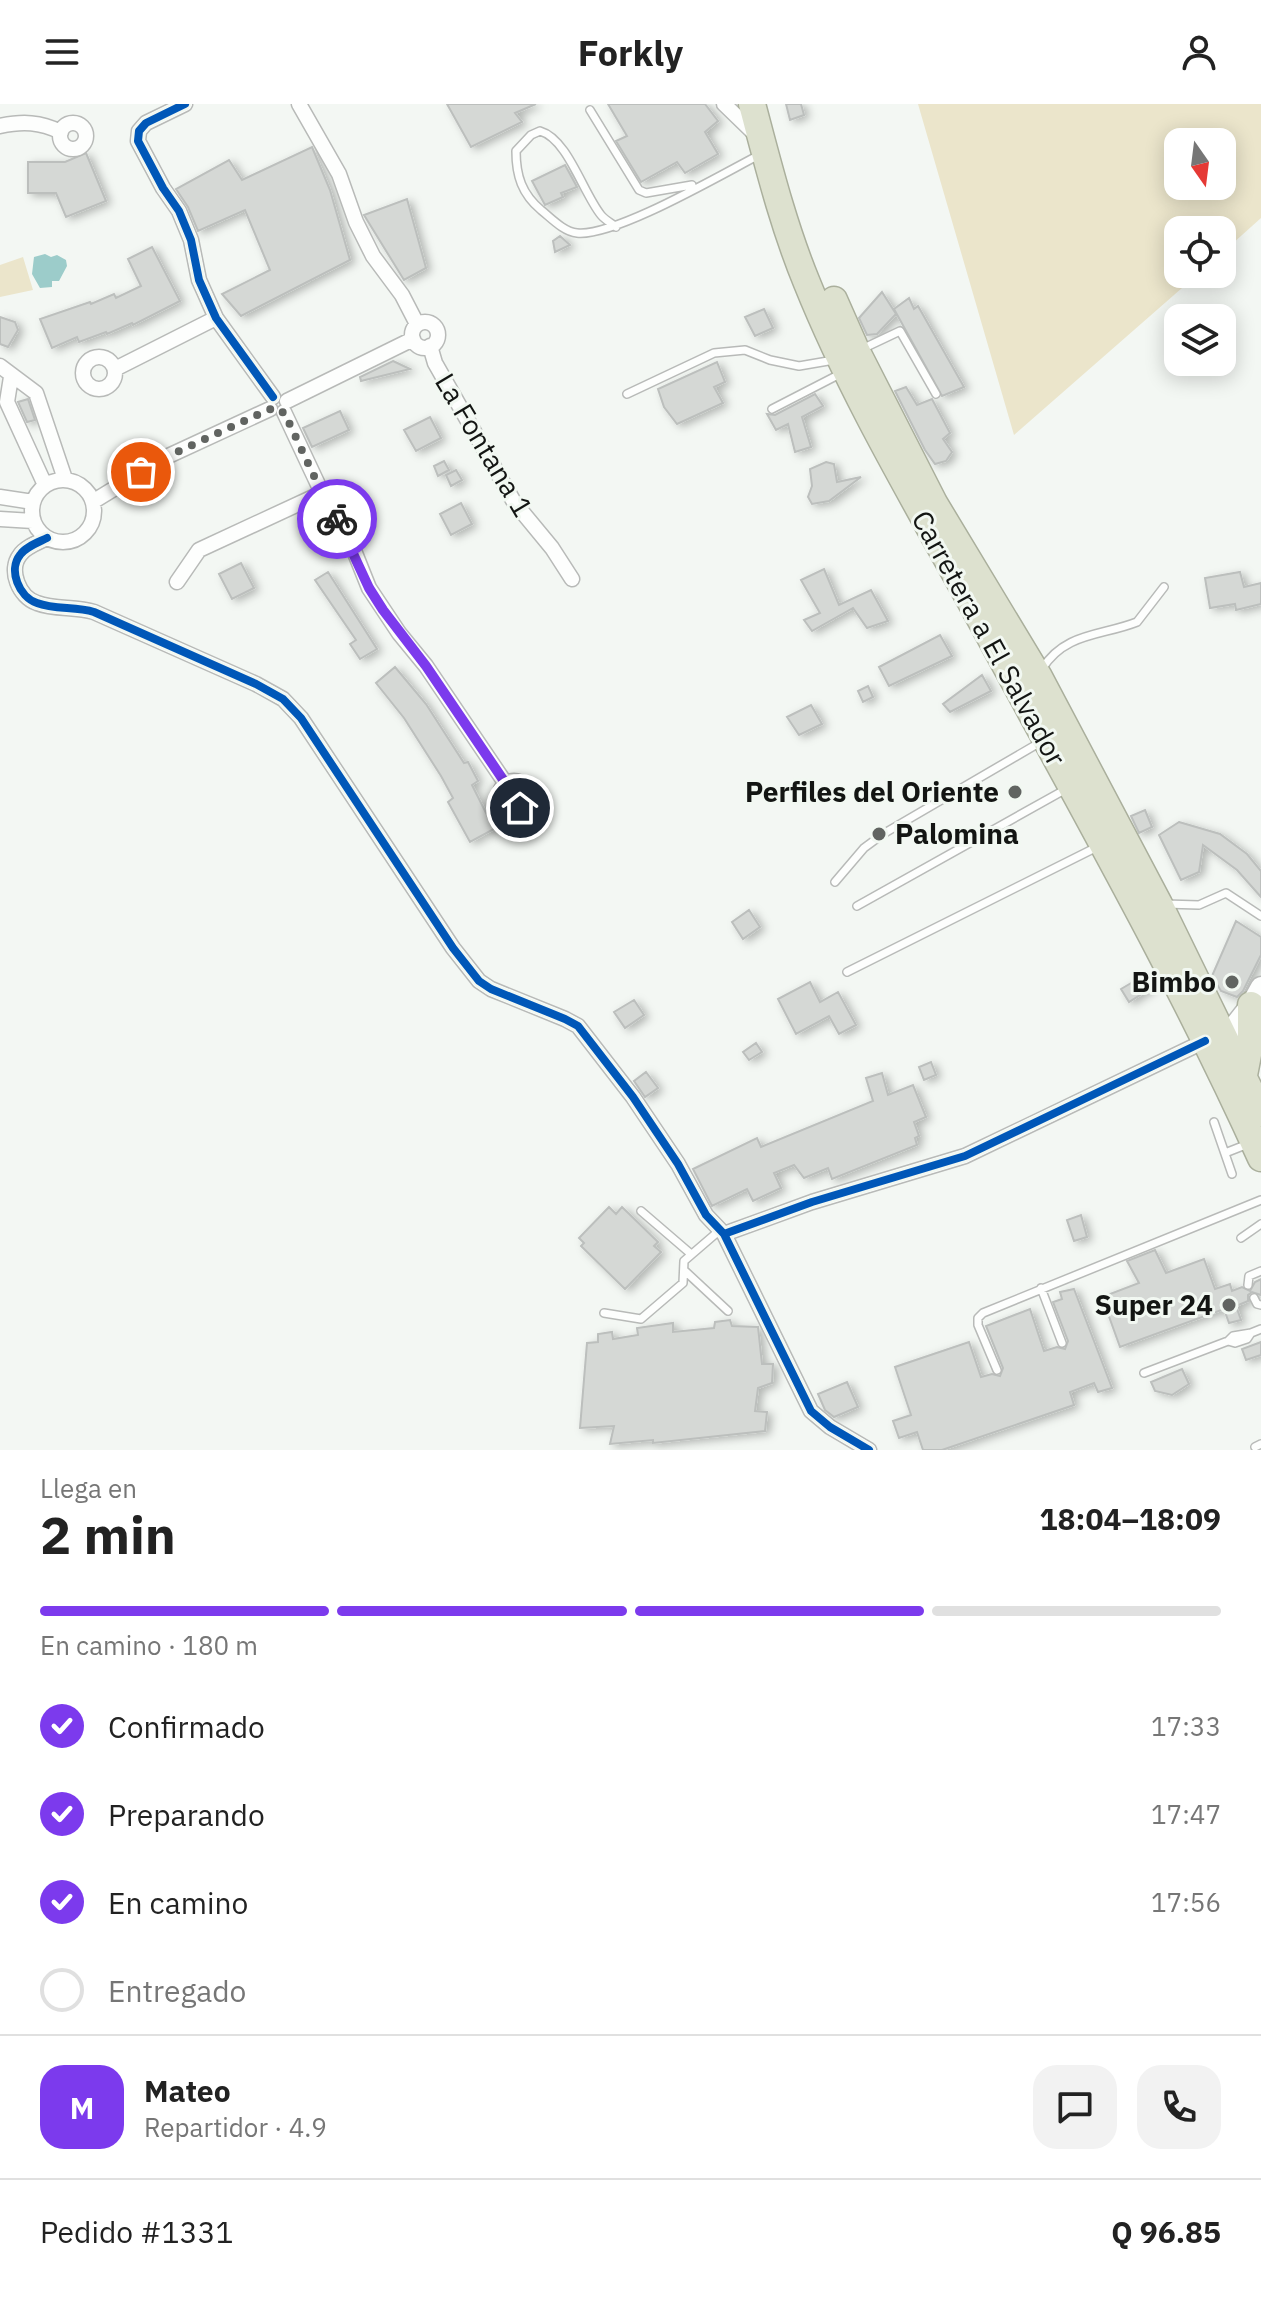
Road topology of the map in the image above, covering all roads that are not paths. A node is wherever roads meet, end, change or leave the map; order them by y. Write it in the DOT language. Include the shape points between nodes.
graph roads {
  1 [pos="185,104"];
  2 [pos="299,104"];
  3 [pos="724,104"];
  4 [pos="752,104"];
  5 [pos="766,104"];
  6 [pos="590,110"];
  7 [pos="0,126"];
  8 [pos="61,132"];
  9 [pos="763,146"];
  10 [pos="702,183"];
  11 [pos="616,227"];
  12 [pos="216,318"];
  13 [pos="415,332"];
  14 [pos="430,346"];
  15 [pos="848,361"];
  16 [pos="115,369"];
  17 [pos="6,372"];
  18 [pos="627,394"];
  19 [pos="936,394"];
  20 [pos="278,405"];
  21 [pos="772,409"];
  22 [pos="65,479"];
  23 [pos="45,485"];
  24 [pos="322,493"];
  25 [pos="0,497"];
  26 [pos="92,498"];
  27 [pos="33,502"];
  28 [pos="0,519"];
  29 [pos="33,521"];
  30 [pos="47,538"];
  31 [pos="572,579"];
  32 [pos="177,582"];
  33 [pos="1164,587"];
  34 [pos="1039,677"];
  35 [pos="1027,709"];
  36 [pos="1044,740"];
  37 [pos="506,784"];
  38 [pos="1082,784"];
  39 [pos="1103,843"];
  40 [pos="835,882"];
  41 [pos="1159,904"];
  42 [pos="857,906"];
  43 [pos="1261,916"];
  44 [pos="847,972"];
  45 [pos="1256,999"];
  46 [pos="1216,1033"];
  47 [pos="1250,1077"];
  48 [pos="1261,1113"];
  49 [pos="1214,1122"];
  50 [pos="1257,1150"];
  51 [pos="1225,1153"];
  52 [pos="1232,1174"];
  53 [pos="1261,1200"];
  54 [pos="641,1211"];
  55 [pos="1261,1224"];
  56 [pos="722,1232"];
  57 [pos="1241,1238"];
  58 [pos="691,1254"];
  59 [pos="685,1271"];
  60 [pos="1261,1271"];
  61 [pos="1248,1285"];
  62 [pos="1041,1288"];
  63 [pos="1254,1298"];
  64 [pos="1261,1305"];
  65 [pos="728,1311"];
  66 [pos="604,1313"];
  67 [pos="1261,1329"];
  68 [pos="1062,1343"];
  69 [pos="997,1370"];
  70 [pos="1144,1373"];
  71 [pos="869,1450"];
  1 -- 12 [label="street" via="146,123 138,141 179,211"];
  2 -- 13 [label="street" via="339,174 373,256 402,295"];
  3 -- 9 [label="street"];
  4 -- 9 [label="highway, Carretera a El Salvador"];
  5 -- 15 [label="highway, Carretera a El Salvador"];
  6 -- 10 [label="lane" via="639,190"];
  7 -- 8 [label="street" via="26,122"];
  9 -- 10 [label="lane"];
  9 -- 15 [label="highway, Carretera a El Salvador" via="806,282"];
  10 -- 11 [label="lane"];
  11 -- 11 [label="lane" via="602,216 550,136 540,131 516,151 516,169 529,200 561,226 575,233"];
  12 -- 16 [label="street"];
  12 -- 20 [label="street"];
  13 -- 14 [label="street" via="422,347"];
  13 -- 14 [label="street" via="425,322 436,328"];
  13 -- 20 [label="street"];
  14 -- 31 [label="street, La Fontana 1" via="514,502"];
  15 -- 18 [label="lane" via="799,366 745,350 714,353"];
  15 -- 19 [label="lane" via="900,331"];
  15 -- 21 [label="lane"];
  15 -- 34 [label="highway, Carretera a El Salvador"];
  15 -- 35 [label="highway, Carretera a El Salvador" via="884,448"];
  17 -- 22 [label="street" via="36,393"];
  17 -- 23 [label="street" via="7,402"];
  20 -- 24 [label="street"];
  20 -- 26 [label="street"];
  22 -- 23 [label="street"];
  22 -- 26 [label="street" via="77,482"];
  23 -- 27 [label="street"];
  24 -- 32 [label="street" via="199,550"];
  24 -- 37 [label="street" via="369,588"];
  25 -- 27 [label="street"];
  26 -- 30 [label="street" via="94,520 83,536 65,542"];
  27 -- 29 [label="street"];
  28 -- 29 [label="street"];
  29 -- 30 [label="street"];
  30 -- 56 [label="street" via="20,553 15,567 16,582 36,603 94,612 283,699 479,981 578,1026 612,1067"];
  33 -- 34 [label="lane" via="1137,622 1065,645"];
  34 -- 38 [label="highway, Carretera a El Salvador"];
  35 -- 36 [label="highway, Carretera a El Salvador"];
  35 -- 38 [label="highway" via="1041,703 1077,763"];
  36 -- 38 [label="highway, Carretera a El Salvador"];
  36 -- 40 [label="lane" via="883,834"];
  38 -- 39 [label="highway, Carretera a El Salvador"];
  38 -- 41 [label="highway, Carretera a El Salvador"];
  38 -- 42 [label="lane"];
  39 -- 44 [label="lane"];
  39 -- 46 [label="highway, Carretera a El Salvador"];
  41 -- 43 [label="lane" via="1199,905 1226,893"];
  41 -- 46 [label="highway, Carretera a El Salvador"];
  45 -- 46 [label="highway"];
  45 -- 47 [label="highway"];
  46 -- 47 [label="highway, Carretera a El Salvador"];
  46 -- 50 [label="highway, Carretera a El Salvador"];
  46 -- 56 [label="street" via="965,1156"];
  47 -- 48 [label="highway, Carretera a El Salvador"];
  49 -- 51 [label="lane"];
  50 -- 51 [label="lane"];
  51 -- 52 [label="lane"];
  53 -- 62 [label="lane"];
  54 -- 58 [label="lane"];
  55 -- 57 [label="lane"];
  56 -- 58 [label="lane"];
  56 -- 71 [label="street" via="811,1411"];
  58 -- 59 [label="lane" via="684,1261"];
  59 -- 65 [label="lane"];
  59 -- 66 [label="lane" via="683,1283 641,1319"];
  60 -- 61 [label="lane" via="1249,1276"];
  62 -- 68 [label="lane"];
  62 -- 69 [label="lane" via="978,1318"];
  63 -- 64 [label="lane"];
  67 -- 70 [label="lane"];
}
